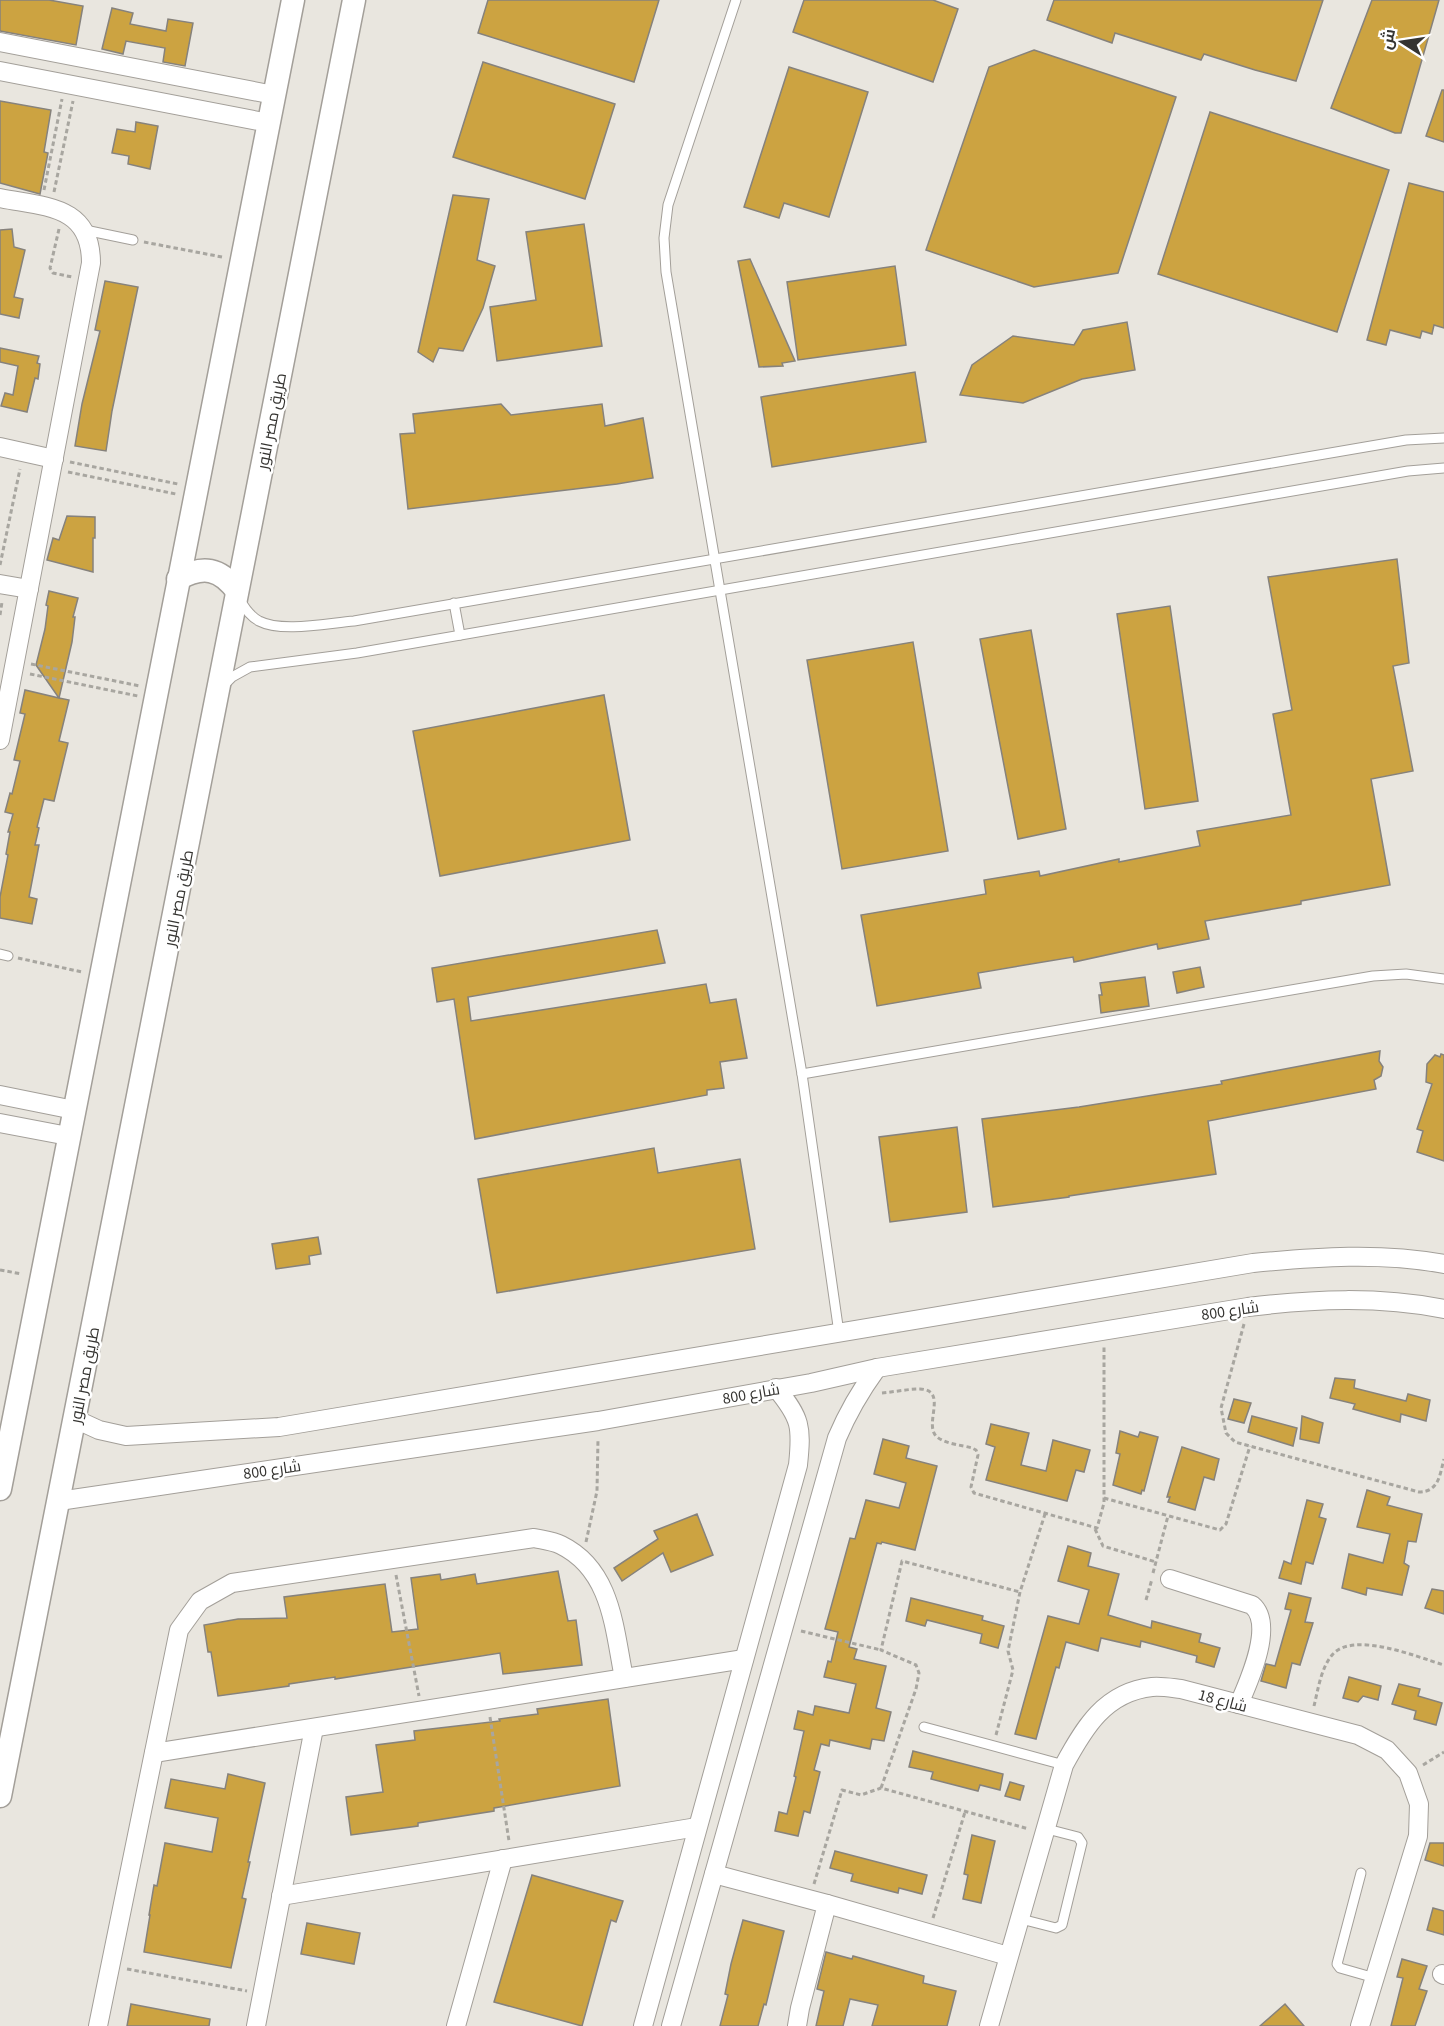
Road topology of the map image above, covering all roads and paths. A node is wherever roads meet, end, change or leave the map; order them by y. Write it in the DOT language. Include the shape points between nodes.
graph roads {
  1 [pos="293,0"];
  2 [pos="354,0"];
  3 [pos="736,0"];
  4 [pos="0,42"];
  5 [pos="0,70"];
  6 [pos="181,76"];
  7 [pos="71,84"];
  8 [pos="274,95"];
  9 [pos="176,105"];
  10 [pos="268,123"];
  11 [pos="56,131"];
  12 [pos="66,133"];
  13 [pos="50,161"];
  14 [pos="60,164"];
  15 [pos="0,198"];
  16 [pos="52,208"];
  17 [pos="85,230"];
  18 [pos="133,240"];
  19 [pos="241,261"];
  20 [pos="88,280"];
  21 [pos="1444,438"];
  22 [pos="0,447"];
  23 [pos="23,452"];
  24 [pos="53,464"];
  25 [pos="92,467"];
  26 [pos="1444,468"];
  27 [pos="90,477"];
  28 [pos="195,493"];
  29 [pos="715,559"];
  30 [pos="0,565"];
  31 [pos="178,579"];
  32 [pos="0,584"];
  33 [pos="28,589"];
  34 [pos="720,590"];
  35 [pos="237,591"];
  36 [pos="454,603"];
  37 [pos="460,635"];
  38 [pos="14,666"];
  39 [pos="54,669"];
  40 [pos="52,679"];
  41 [pos="218,691"];
  42 [pos="155,695"];
  43 [pos="2,714"];
  44 [pos="0,740"];
  45 [pos="4,955"];
  46 [pos="100,975"];
  47 [pos="1444,979"];
  48 [pos="802,1074"];
  49 [pos="0,1095"];
  50 [pos="74,1110"];
  51 [pos="0,1123"];
  52 [pos="69,1136"];
  53 [pos="1444,1264"];
  54 [pos="0,1270"];
  55 [pos="40,1278"];
  56 [pos="1248,1307"];
  57 [pos="1444,1309"];
  58 [pos="1104,1330"];
  59 [pos="839,1333"];
  60 [pos="877,1368"];
  61 [pos="776,1388"];
  62 [pos="861,1390"];
  63 [pos="75,1419"];
  64 [pos="598,1421"];
  65 [pos="1250,1446"];
  66 [pos="1444,1459"];
  67 [pos="0,1489"];
  68 [pos="1104,1498"];
  69 [pos="59,1501"];
  70 [pos="1045,1514"];
  71 [pos="1168,1516"];
  72 [pos="1095,1529"];
  73 [pos="582,1558"];
  74 [pos="393,1559"];
  75 [pos="1156,1562"];
  76 [pos="1170,1580"];
  77 [pos="1020,1592"];
  78 [pos="1146,1600"];
  79 [pos="783,1626"];
  80 [pos="881,1650"];
  81 [pos="744,1659"];
  82 [pos="1444,1665"];
  83 [pos="624,1678"];
  84 [pos="488,1700"];
  85 [pos="1239,1704"];
  86 [pos="422,1710"];
  87 [pos="1309,1722"];
  88 [pos="924,1727"];
  89 [pos="314,1728"];
  90 [pos="993,1745"];
  91 [pos="1444,1752"];
  92 [pos="154,1753"];
  93 [pos="1064,1765"];
  94 [pos="2,1773"];
  95 [pos="1408,1773"];
  96 [pos="881,1788"];
  97 [pos="0,1796"];
  98 [pos="965,1811"];
  99 [pos="697,1827"];
  100 [pos="1046,1831"];
  101 [pos="507,1858"];
  102 [pos="1361,1873"];
  103 [pos="714,1874"];
  104 [pos="281,1896"];
  105 [pos="818,1901"];
  106 [pos="1021,1919"];
  107 [pos="928,1934"];
  108 [pos="1008,1956"];
  109 [pos="110,1966"];
  110 [pos="1375,1978"];
  111 [pos="262,1994"];
  112 [pos="98,2026"];
  113 [pos="256,2026"];
  114 [pos="456,2026"];
  115 [pos="643,2026"];
  116 [pos="671,2026"];
  117 [pos="798,2026"];
  118 [pos="989,2026"];
  119 [pos="1360,2026"];
  1 -- 8 [label="street"];
  2 -- 35 [label="street, طريق مصر النور"];
  3 -- 29 [label="lane" via="668,205 664,238 666,272"];
  4 -- 6 [label="street"];
  5 -- 7 [label="street"];
  6 -- 8 [label="street"];
  6 -- 9 [label="street"];
  7 -- 9 [label="street"];
  7 -- 11 [label="path"];
  7 -- 12 [label="path"];
  8 -- 10 [label="street"];
  9 -- 10 [label="street"];
  10 -- 19 [label="street"];
  11 -- 12 [label="path"];
  11 -- 13 [label="path"];
  12 -- 14 [label="path"];
  13 -- 14 [label="path"];
  13 -- 16 [label="path"];
  14 -- 16 [label="path"];
  15 -- 16 [label="street"];
  16 -- 17 [label="street" via="74,218"];
  16 -- 20 [label="path" via="51,271"];
  17 -- 18 [label="lane"];
  17 -- 20 [label="street" via="91,246"];
  18 -- 19 [label="path"];
  19 -- 28 [label="street"];
  20 -- 24 [label="street"];
  21 -- 29 [label="lane" via="1406,440"];
  22 -- 23 [label="street"];
  23 -- 24 [label="street"];
  23 -- 30 [label="path"];
  24 -- 25 [label="path"];
  24 -- 27 [label="path"];
  24 -- 33 [label="street"];
  25 -- 27 [label="path"];
  25 -- 28 [label="path"];
  26 -- 34 [label="lane" via="1408,471"];
  27 -- 28 [label="path"];
  28 -- 31 [label="street"];
  29 -- 34 [label="lane"];
  29 -- 36 [label="lane"];
  31 -- 35 [label="street" via="190,572 211,571 229,580"];
  31 -- 42 [label="street"];
  32 -- 33 [label="street"];
  33 -- 38 [label="street"];
  34 -- 37 [label="lane"];
  34 -- 48 [label="lane"];
  35 -- 36 [label="lane" via="250,615 273,625 354,621"];
  35 -- 41 [label="street, طريق مصر النور"];
  36 -- 37 [label="lane"];
  37 -- 41 [label="lane" via="250,667"];
  38 -- 39 [label="path"];
  38 -- 40 [label="path"];
  38 -- 43 [label="street"];
  39 -- 40 [label="path"];
  39 -- 42 [label="path"];
  40 -- 42 [label="path"];
  41 -- 63 [label="street, طريق مصر النور"];
  42 -- 46 [label="street"];
  43 -- 44 [label="street"];
  45 -- 46 [label="path"];
  46 -- 50 [label="street"];
  47 -- 48 [label="lane" via="1406,974 1373,976"];
  48 -- 59 [label="lane"];
  49 -- 50 [label="street"];
  50 -- 52 [label="street"];
  51 -- 52 [label="street"];
  52 -- 55 [label="street"];
  53 -- 59 [label="street" via="1376,1257 1252,1263"];
  54 -- 55 [label="path"];
  55 -- 67 [label="street"];
  56 -- 57 [label="street, شارع 800" via="1364,1299"];
  56 -- 58 [label="street, شارع 800"];
  56 -- 65 [label="path" via="1221,1408 1226,1433 1235,1442"];
  58 -- 60 [label="street, شارع 800"];
  58 -- 68 [label="path"];
  59 -- 63 [label="street" via="279,1427 126,1436"];
  60 -- 61 [label="street, شارع 800"];
  60 -- 62 [label="street"];
  61 -- 64 [label="street, شارع 800"];
  61 -- 81 [label="street" via="798,1420 798,1465"];
  62 -- 70 [label="path" via="928,1391 934,1396 935,1435 972,1448 978,1455 971,1487 974,1493"];
  62 -- 79 [label="street" via="837,1438"];
  63 -- 69 [label="street, طريق مصر النور"];
  64 -- 69 [label="street, شارع 800"];
  64 -- 73 [label="path" via="597,1491"];
  65 -- 66 [label="path" via="1419,1492 1435,1487"];
  65 -- 71 [label="path" via="1224,1528 1216,1530"];
  68 -- 71 [label="path"];
  68 -- 72 [label="path" via="1099,1526"];
  69 -- 94 [label="street, طريق مصر النور"];
  70 -- 72 [label="path"];
  70 -- 77 [label="path"];
  71 -- 75 [label="path"];
  72 -- 75 [label="path" via="1103,1546"];
  73 -- 74 [label="street" via="560,1544 534,1538"];
  73 -- 83 [label="street" via="599,1579 608,1604"];
  74 -- 86 [label="path"];
  74 -- 92 [label="street" via="232,1583 201,1601 179,1630"];
  75 -- 78 [label="path"];
  76 -- 85 [label="street" via="1258,1610 1260,1641"];
  77 -- 80 [label="path" via="902,1561"];
  77 -- 90 [label="path" via="1008,1651 1013,1670"];
  79 -- 80 [label="path"];
  79 -- 103 [label="street"];
  80 -- 96 [label="path" via="916,1665 919,1673"];
  81 -- 83 [label="street"];
  81 -- 99 [label="street"];
  82 -- 87 [label="path" via="1370,1645 1350,1644 1333,1654 1323,1671"];
  83 -- 84 [label="street"];
  84 -- 86 [label="street"];
  84 -- 101 [label="path"];
  85 -- 87 [label="street, شارع 18"];
  85 -- 93 [label="street, شارع 18" via="1181,1689 1152,1687 1125,1695 1101,1710 1082,1732"];
  86 -- 89 [label="street"];
  87 -- 95 [label="street, شارع 18" via="1358,1735 1387,1750"];
  88 -- 90 [label="lane"];
  89 -- 92 [label="street"];
  89 -- 104 [label="street"];
  90 -- 93 [label="lane"];
  91 -- 95 [label="path"];
  92 -- 109 [label="street"];
  93 -- 100 [label="street, شارع 18"];
  94 -- 97 [label="street, طريق مصر النور"];
  95 -- 110 [label="street, شارع 18" via="1419,1804 1418,1836"];
  96 -- 98 [label="path"];
  96 -- 105 [label="path" via="861,1796 842,1790"];
  98 -- 100 [label="path"];
  98 -- 107 [label="path"];
  99 -- 101 [label="street"];
  99 -- 115 [label="street"];
  100 -- 106 [label="street, شارع 18"];
  100 -- 106 [label="lane" via="1078,1837 1082,1843 1062,1925 1056,1928"];
  101 -- 104 [label="street"];
  101 -- 114 [label="street"];
  102 -- 110 [label="lane" via="1337,1964"];
  103 -- 105 [label="street"];
  103 -- 116 [label="street"];
  104 -- 111 [label="street"];
  105 -- 107 [label="street"];
  105 -- 117 [label="street"];
  106 -- 108 [label="street, شارع 18"];
  107 -- 108 [label="street"];
  108 -- 118 [label="street, شارع 18"];
  109 -- 111 [label="path"];
  109 -- 112 [label="street"];
  110 -- 119 [label="street, شارع 18"];
  111 -- 113 [label="street"];
}
